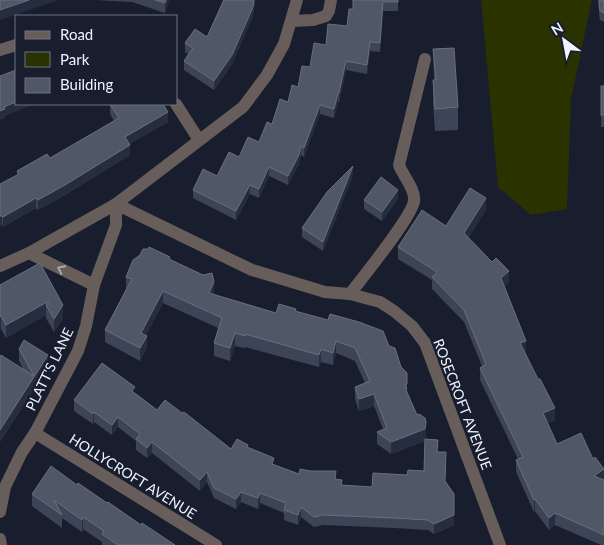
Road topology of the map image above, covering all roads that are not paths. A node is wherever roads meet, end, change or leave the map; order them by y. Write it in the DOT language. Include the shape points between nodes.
graph roads {
  1 [pos="297,0"];
  2 [pos="331,0"];
  3 [pos="292,22"];
  4 [pos="15,45"];
  5 [pos="0,50"];
  6 [pos="426,59"];
  7 [pos="177,105"];
  8 [pos="199,140"];
  9 [pos="116,204"];
  10 [pos="29,253"];
  11 [pos="0,266"];
  12 [pos="94,285"];
  13 [pos="350,294"];
  14 [pos="35,433"];
  15 [pos="0,512"];
  16 [pos="0,539"];
  17 [pos="1,545"];
  18 [pos="216,545"];
  19 [pos="500,545"];
  1 -- 3 [label="street"];
  2 -- 3 [label="street" via="326,16"];
  3 -- 8 [label="street" via="284,44 250,100"];
  4 -- 5 [label="street"];
  6 -- 13 [label="street" via="399,165 412,188 414,201 408,216"];
  7 -- 8 [label="street"];
  8 -- 9 [label="street"];
  9 -- 10 [label="street"];
  9 -- 12 [label="street, PLATT'S LANE" via="116,225"];
  9 -- 13 [label="street, ROSECROFT AVENUE" via="252,270 325,292"];
  10 -- 11 [label="street"];
  12 -- 10 [label="street, one-way"];
  12 -- 14 [label="street, PLATT'S LANE" via="78,351"];
  13 -- 19 [label="street, ROSECROFT AVENUE" via="380,302 394,311 412,326 425,344"];
  14 -- 15 [label="street, PLATT'S LANE" via="5,488"];
  14 -- 18 [label="street, HOLLYCROFT AVENUE"];
  16 -- 17 [label="street"];
}
